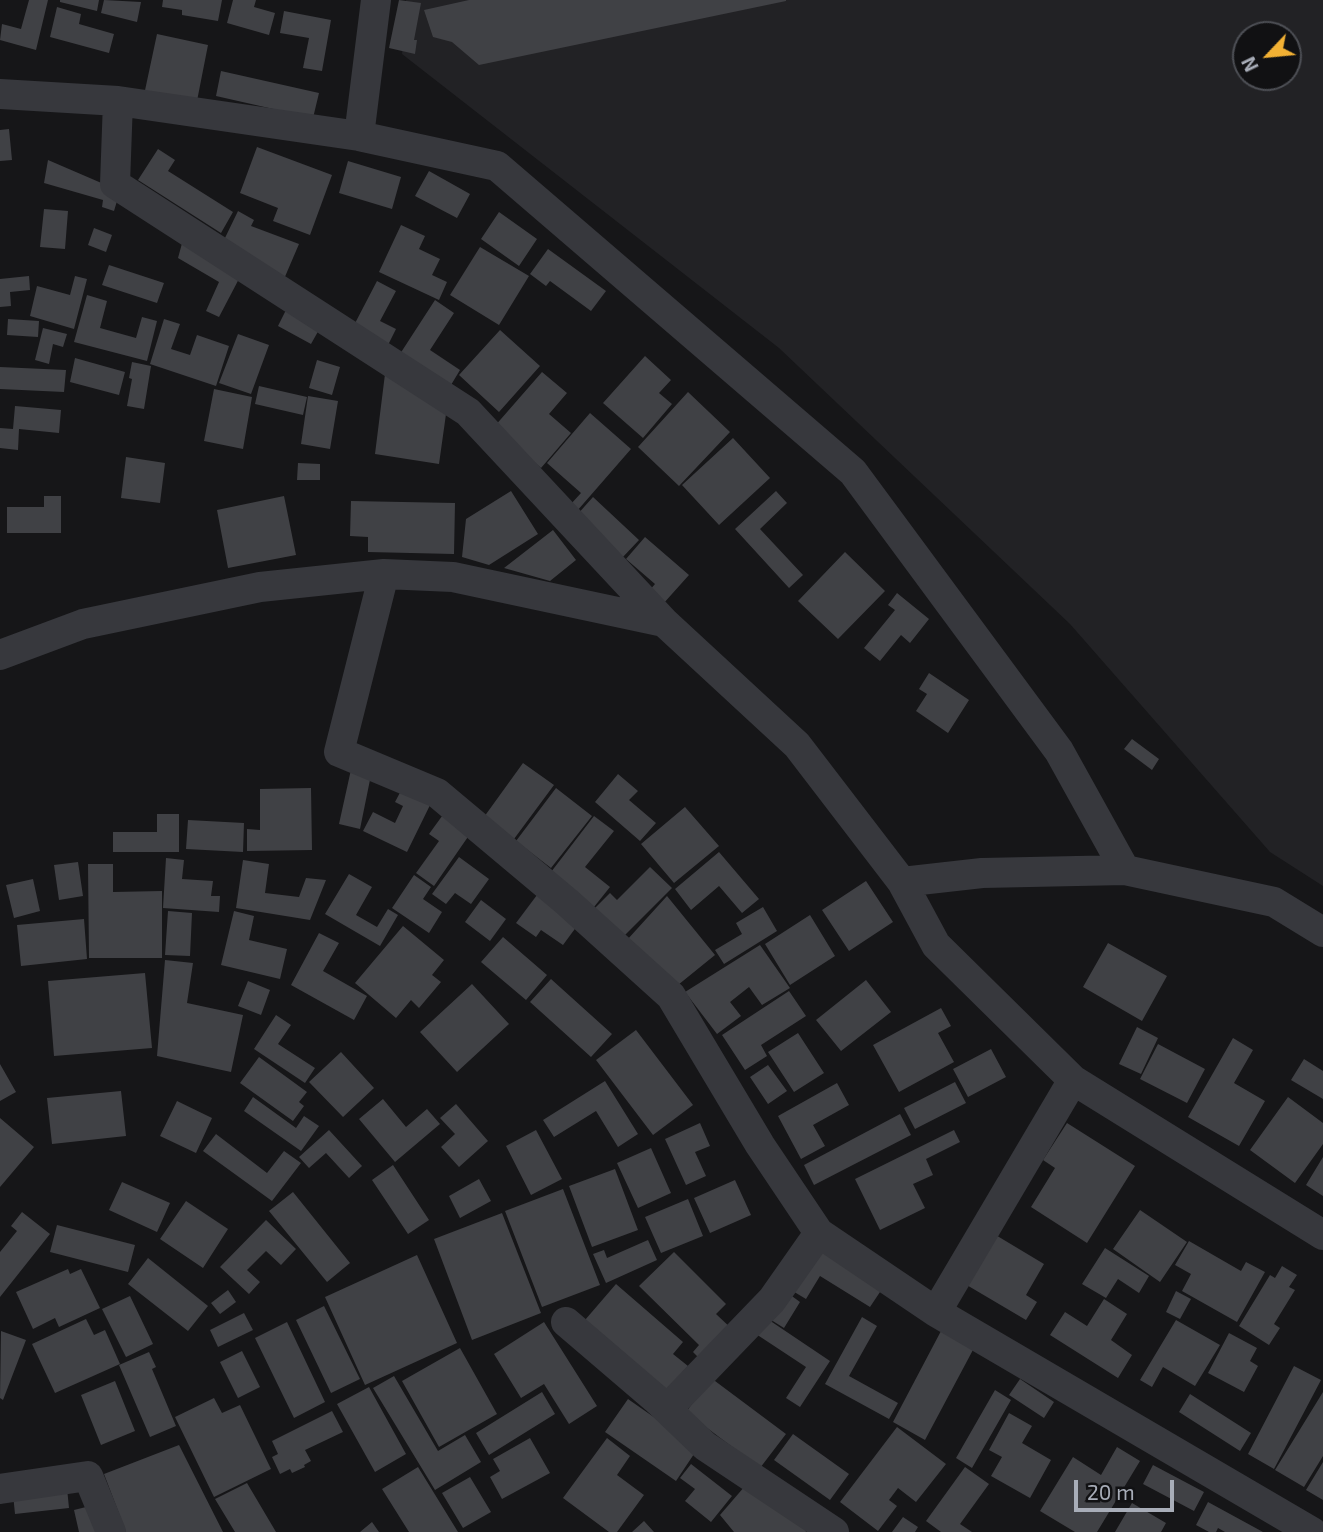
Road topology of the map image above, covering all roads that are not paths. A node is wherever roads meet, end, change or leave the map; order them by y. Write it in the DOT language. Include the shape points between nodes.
graph roads {
  1 [pos="376,0"];
  2 [pos="0,94"];
  3 [pos="118,102"];
  4 [pos="359,136"];
  5 [pos="384,574"];
  6 [pos="664,622"];
  7 [pos="0,655"];
  8 [pos="1125,870"];
  9 [pos="902,882"];
  10 [pos="1323,932"];
  11 [pos="1073,1080"];
  12 [pos="818,1233"];
  13 [pos="1323,1235"];
  14 [pos="936,1312"];
  15 [pos="566,1322"];
  16 [pos="667,1409"];
  17 [pos="0,1489"];
  18 [pos="111,1532"];
  19 [pos="834,1532"];
  20 [pos="1312,1532"];
  1 -- 4 [label="street"];
  2 -- 3 [label="street"];
  3 -- 4 [label="street"];
  3 -- 6 [label="street" via="115,184 468,412"];
  4 -- 8 [label="street" via="497,166 853,472 1059,751"];
  5 -- 6 [label="street" via="453,577"];
  5 -- 7 [label="street" via="260,587 97,621"];
  5 -- 12 [label="street" via="339,752 437,793 671,996"];
  6 -- 9 [label="street" via="797,745"];
  8 -- 9 [label="street" via="982,873"];
  8 -- 10 [label="street" via="1274,902"];
  9 -- 11 [label="street" via="936,945"];
  11 -- 13 [label="street"];
  11 -- 14 [label="street"];
  12 -- 14 [label="street"];
  12 -- 16 [label="street" via="772,1300"];
  14 -- 20 [label="street"];
  15 -- 16 [label="street"];
  16 -- 19 [label="street" via="705,1446"];
  17 -- 18 [label="street" via="88,1476"];
}
